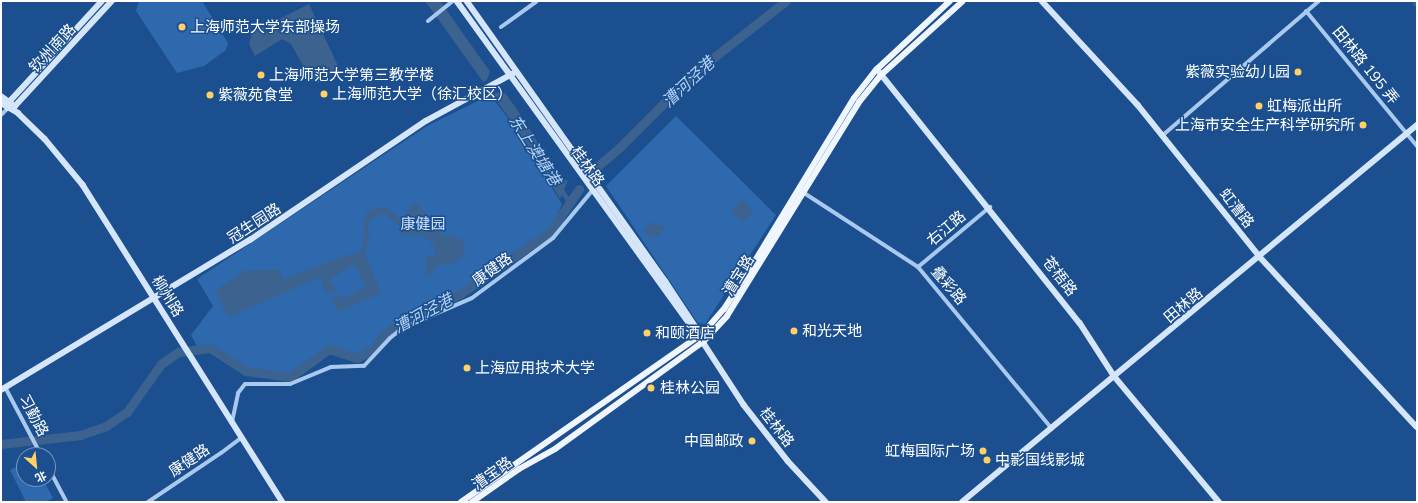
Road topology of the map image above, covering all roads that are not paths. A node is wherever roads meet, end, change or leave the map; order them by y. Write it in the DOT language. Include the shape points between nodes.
graph roads {
  1 [pos="102,1"];
  2 [pos="112,1"];
  3 [pos="453,1"];
  4 [pos="457,1"];
  5 [pos="466,1"];
  6 [pos="537,1"];
  7 [pos="950,1"];
  8 [pos="963,1"];
  9 [pos="1042,1"];
  10 [pos="1319,1"];
  11 [pos="1306,11"];
  12 [pos="430,20"];
  13 [pos="501,27"];
  14 [pos="877,69"];
  15 [pos="516,72"];
  16 [pos="882,75"];
  17 [pos="510,76"];
  18 [pos="1,96"];
  19 [pos="10,101"];
  20 [pos="1,103"];
  21 [pos="15,106"];
  22 [pos="8,108"];
  23 [pos="18,113"];
  24 [pos="1,115"];
  25 [pos="1417,125"];
  26 [pos="1407,133"];
  27 [pos="1163,135"];
  28 [pos="1417,146"];
  29 [pos="596,186"];
  30 [pos="591,190"];
  31 [pos="801,192"];
  32 [pos="990,207"];
  33 [pos="1260,257"];
  34 [pos="918,267"];
  35 [pos="155,298"];
  36 [pos="700,336"];
  37 [pos="703,342"];
  38 [pos="1115,376"];
  39 [pos="3,388"];
  40 [pos="232,422"];
  41 [pos="1417,427"];
  42 [pos="1052,429"];
  43 [pos="242,436"];
  44 [pos="37,447"];
  45 [pos="56,482"];
  46 [pos="67,502"];
  47 [pos="148,502"];
  48 [pos="283,502"];
  49 [pos="461,502"];
  50 [pos="472,502"];
  51 [pos="826,502"];
  52 [pos="962,502"];
  53 [pos="1219,502"];
  1 -- 19 [label="street, 钦州南路"];
  2 -- 21 [label="street, 钦州南路"];
  3 -- 12 [label="street"];
  4 -- 17 [label="street, 桂林路"];
  5 -- 15 [label="street, 桂林路"];
  6 -- 13 [label="street"];
  7 -- 14 [label="main road, 漕宝路"];
  8 -- 16 [label="main road, 漕宝路"];
  9 -- 27 [label="street, 虹漕路"];
  10 -- 11 [label="street"];
  11 -- 26 [label="street, 田林路 195 弄"];
  11 -- 27 [label="street"];
  14 -- 16 [label="street, 苍梧路"];
  14 -- 31 [label="main road, 漕宝路" via="854,98"];
  15 -- 17 [label="street, 冠生园路"];
  15 -- 29 [label="street, 桂林路"];
  16 -- 31 [label="main road, 漕宝路" via="859,102"];
  16 -- 32 [label="street, 苍梧路"];
  17 -- 30 [label="street, 桂林路"];
  17 -- 35 [label="street, 冠生园路" via="414,129 268,229"];
  18 -- 19 [label="street, 柳州路"];
  19 -- 21 [label="street, 柳州路"];
  19 -- 22 [label="street, 钦州南路"];
  20 -- 22 [label="street, 柳州路"];
  21 -- 22 [label="street, 钦州南路"];
  21 -- 23 [label="street, 柳州路"];
  22 -- 23 [label="street, 柳州路"];
  22 -- 24 [label="street, 钦州南路"];
  23 -- 35 [label="street, 柳州路" via="75,174"];
  25 -- 26 [label="street, 田林路"];
  26 -- 28 [label="street, 田林路 195 弄"];
  26 -- 33 [label="street, 田林路"];
  27 -- 33 [label="street, 虹漕路"];
  29 -- 30 [label="street, 康健路"];
  29 -- 36 [label="street, 桂林路"];
  30 -- 36 [label="street, 桂林路"];
  30 -- 40 [label="street, 康健路" via="587,200 553,238 472,298 403,328 364,366 331,367 290,384 244,384 238,393"];
  31 -- 34 [label="street, 叠彩路"];
  31 -- 36 [label="main road, 漕宝路" via="724,309"];
  31 -- 37 [label="main road, 漕宝路" via="728,316"];
  32 -- 34 [label="street, 右江路"];
  32 -- 38 [label="street, 苍梧路" via="1097,344"];
  33 -- 38 [label="street, 田林路"];
  33 -- 41 [label="street, 虹漕路"];
  34 -- 42 [label="street, 叠彩路"];
  35 -- 39 [label="street, 冠生园路"];
  35 -- 40 [label="street, 柳州路"];
  36 -- 37 [label="street, 桂林路"];
  36 -- 49 [label="main road, 漕宝路"];
  37 -- 50 [label="main road, 漕宝路" via="555,448 519,469"];
  37 -- 51 [label="street, 桂林路" via="744,404 788,461"];
  38 -- 42 [label="street, 田林路"];
  38 -- 53 [label="street, 苍梧路"];
  39 -- 44 [label="street, 习勤路"];
  40 -- 43 [label="street, 柳州路"];
  42 -- 52 [label="street, 田林路"];
  43 -- 47 [label="street, 康健路" via="221,454"];
  43 -- 48 [label="street, 柳州路"];
  45 -- 46 [label="street"];
}
